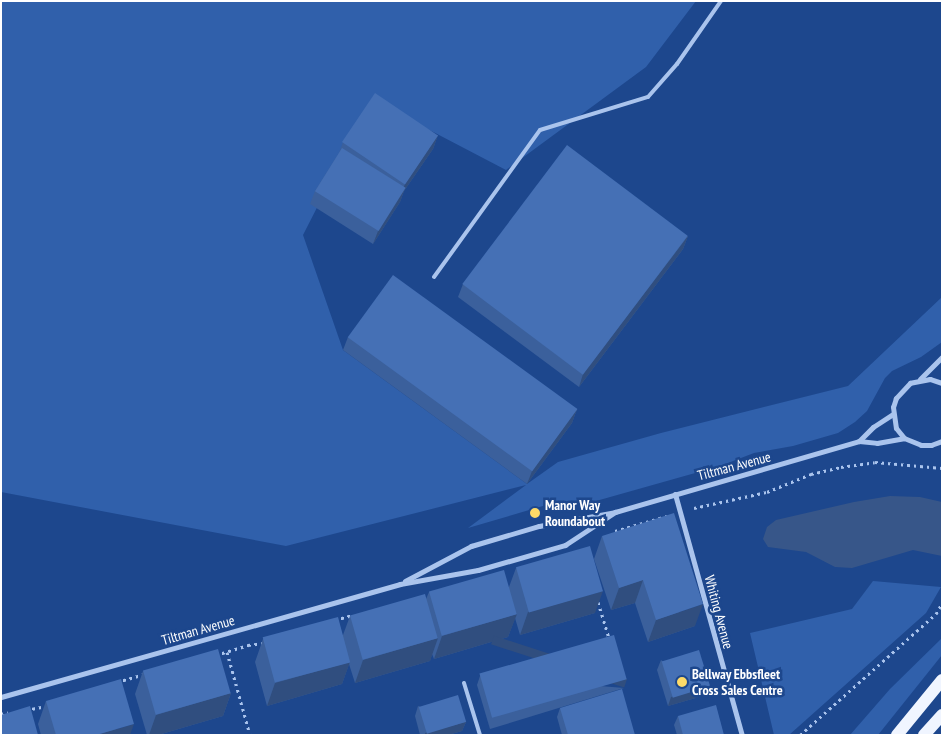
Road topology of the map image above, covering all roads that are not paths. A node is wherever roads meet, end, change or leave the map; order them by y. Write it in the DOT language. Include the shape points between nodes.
graph roads {
  1 [pos="721,1"];
  2 [pos="434,277"];
  3 [pos="942,358"];
  4 [pos="920,380"];
  5 [pos="942,384"];
  6 [pos="893,414"];
  7 [pos="904,438"];
  8 [pos="859,441"];
  9 [pos="942,441"];
  10 [pos="675,494"];
  11 [pos="615,512"];
  12 [pos="400,584"];
  13 [pos="942,680"];
  14 [pos="464,683"];
  15 [pos="1,697"];
  16 [pos="942,715"];
  17 [pos="480,735"];
  18 [pos="742,735"];
  19 [pos="897,735"];
  20 [pos="924,735"];
  1 -- 2 [label="lane" via="648,97 540,130"];
  3 -- 4 [label="street"];
  4 -- 5 [label="street" via="930,379"];
  4 -- 6 [label="street" via="902,389 896,398"];
  6 -- 7 [label="street" via="896,428"];
  6 -- 8 [label="street, Tiltman Avenue"];
  7 -- 8 [label="street, Tiltman Avenue" via="877,443"];
  7 -- 9 [label="street" via="921,445"];
  8 -- 10 [label="street, Tiltman Avenue"];
  10 -- 11 [label="street, Tiltman Avenue"];
  10 -- 18 [label="street, Whiting Avenue"];
  11 -- 12 [label="street, Tiltman Avenue" via="557,521 471,546"];
  11 -- 12 [label="street, Tiltman Avenue" via="565,545 478,570"];
  12 -- 15 [label="street, Tiltman Avenue"];
  13 -- 19 [label="main road"];
  14 -- 17 [label="lane"];
  16 -- 20 [label="main road"];
}
